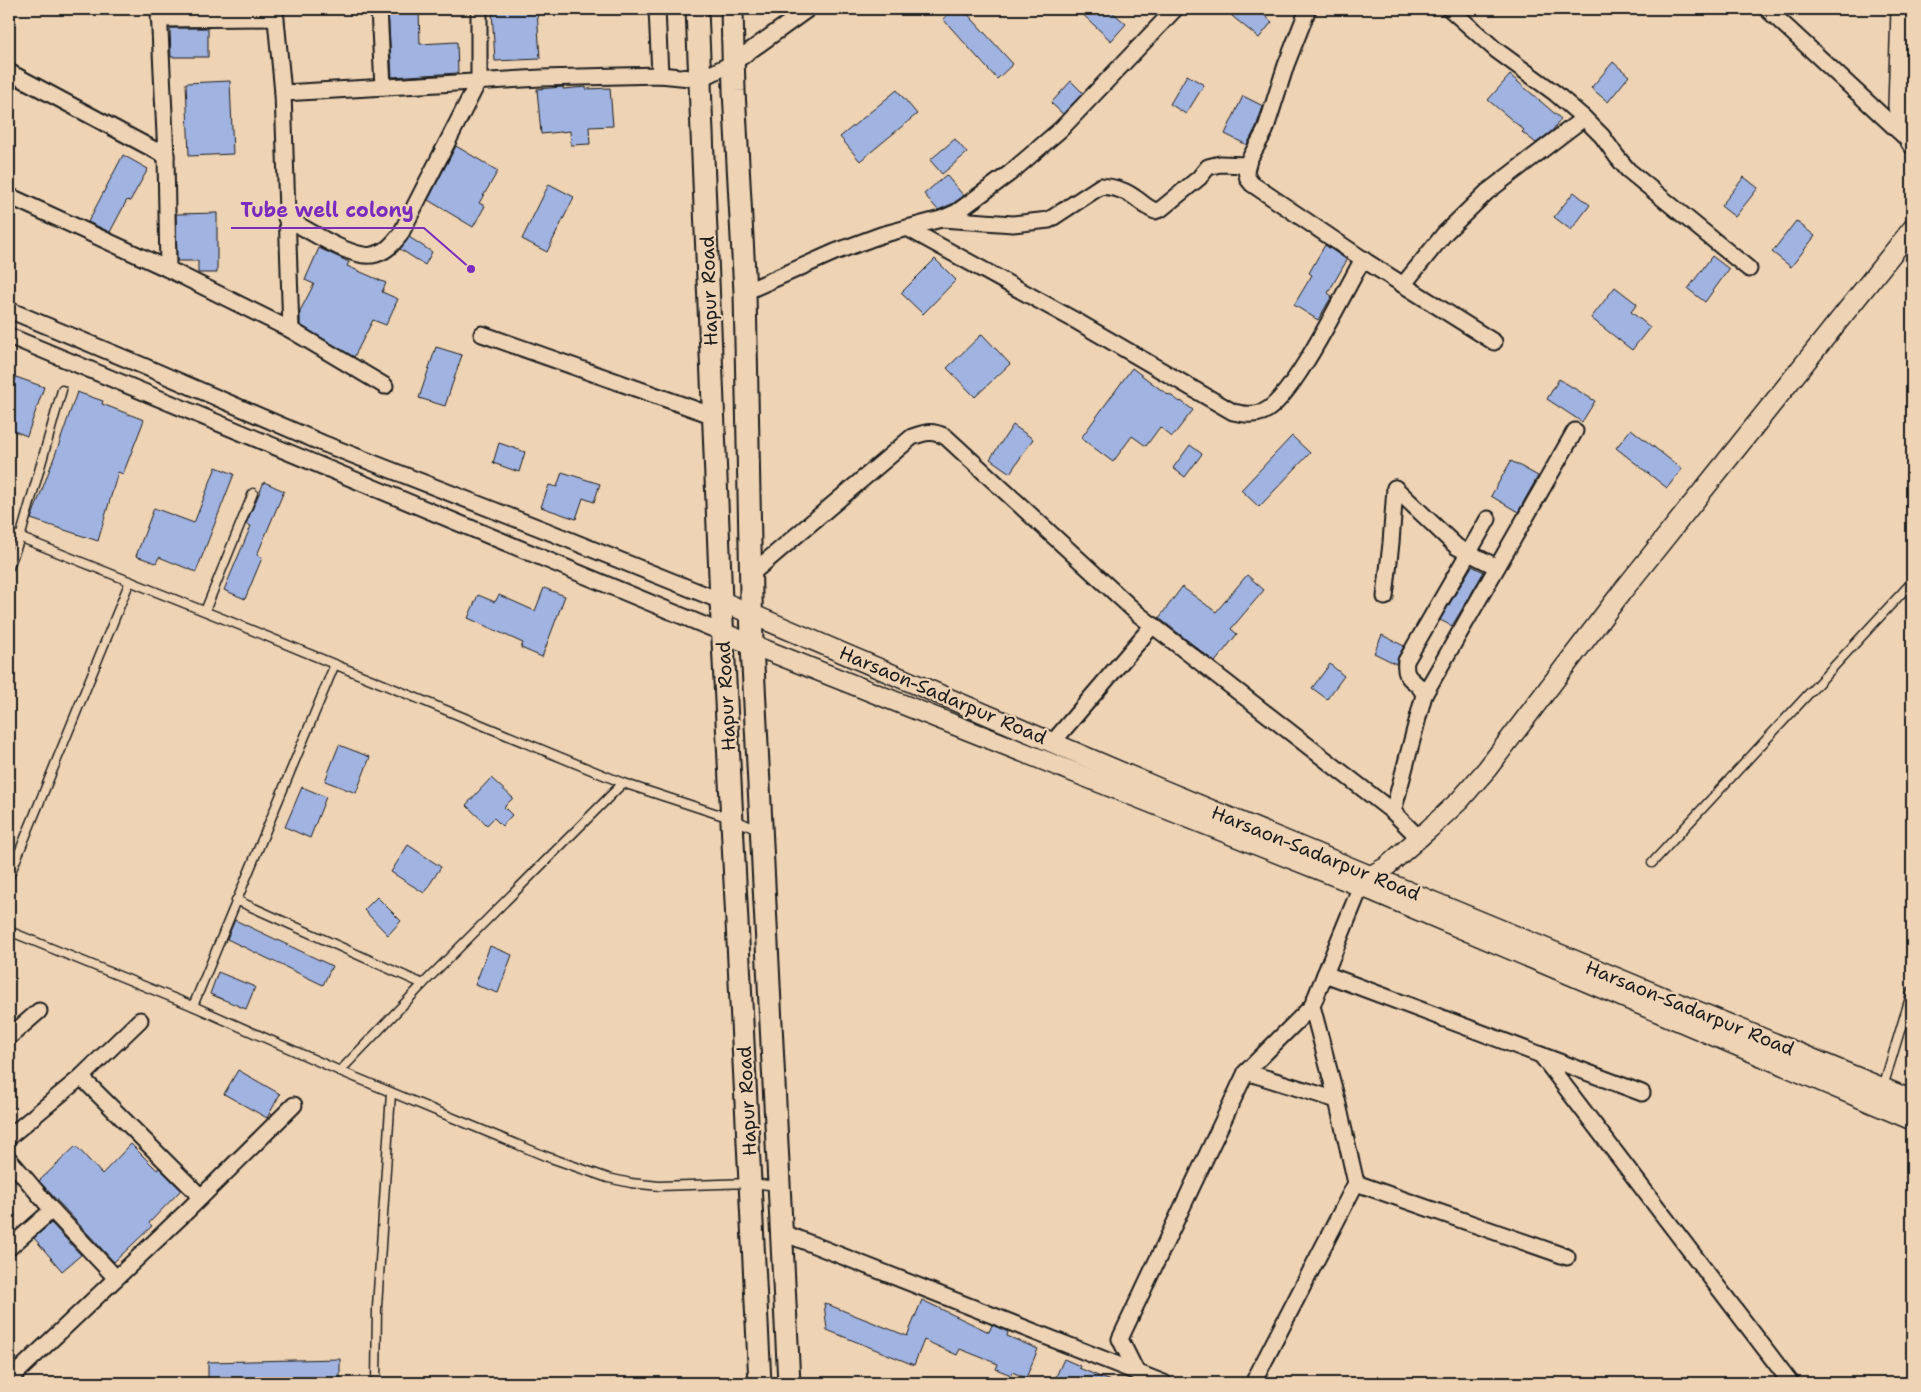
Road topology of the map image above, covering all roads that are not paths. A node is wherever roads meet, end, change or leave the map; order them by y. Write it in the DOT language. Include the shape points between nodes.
graph roads {
  1 [pos="379,9"];
  2 [pos="479,9"];
  3 [pos="657,9"];
  4 [pos="697,9"];
  5 [pos="732,9"];
  6 [pos="808,9"];
  7 [pos="1175,9"];
  8 [pos="1308,9"];
  9 [pos="1450,9"];
  10 [pos="1767,9"];
  11 [pos="1901,9"];
  12 [pos="275,13"];
  13 [pos="159,14"];
  14 [pos="733,63"];
  15 [pos="9,72"];
  16 [pos="660,75"];
  17 [pos="700,79"];
  18 [pos="479,80"];
  19 [pos="383,87"];
  20 [pos="283,93"];
  21 [pos="1584,118"];
  22 [pos="1910,141"];
  23 [pos="166,156"];
  24 [pos="1248,165"];
  25 [pos="9,196"];
  26 [pos="286,218"];
  27 [pos="941,219"];
  28 [pos="907,228"];
  29 [pos="1912,229"];
  30 [pos="1363,259"];
  31 [pos="168,269"];
  32 [pos="1749,269"];
  33 [pos="1403,285"];
  34 [pos="745,292"];
  35 [pos="9,310"];
  36 [pos="291,330"];
  37 [pos="482,334"];
  38 [pos="9,336"];
  39 [pos="1494,342"];
  40 [pos="385,386"];
  41 [pos="62,390"];
  42 [pos="714,416"];
  43 [pos="1575,431"];
  44 [pos="253,493"];
  45 [pos="1488,519"];
  46 [pos="9,533"];
  47 [pos="20,538"];
  48 [pos="1469,552"];
  49 [pos="9,567"];
  50 [pos="1498,567"];
  51 [pos="750,575"];
  52 [pos="130,581"];
  53 [pos="1912,582"];
  54 [pos="1385,597"];
  55 [pos="721,601"];
  56 [pos="205,611"];
  57 [pos="752,614"];
  58 [pos="1153,625"];
  59 [pos="723,633"];
  60 [pos="752,645"];
  61 [pos="334,664"];
  62 [pos="1424,695"];
  63 [pos="1053,742"];
  64 [pos="623,783"];
  65 [pos="1393,812"];
  66 [pos="732,819"];
  67 [pos="761,831"];
  68 [pos="1419,838"];
  69 [pos="1652,863"];
  70 [pos="9,877"];
  71 [pos="1366,881"];
  72 [pos="236,900"];
  73 [pos="9,931"];
  74 [pos="1325,974"];
  75 [pos="422,984"];
  76 [pos="1912,991"];
  77 [pos="193,1006"];
  78 [pos="1312,1006"];
  79 [pos="39,1011"];
  80 [pos="140,1020"];
  81 [pos="9,1037"];
  82 [pos="1541,1055"];
  83 [pos="340,1071"];
  84 [pos="1246,1072"];
  85 [pos="81,1077"];
  86 [pos="1882,1088"];
  87 [pos="391,1093"];
  88 [pos="1642,1093"];
  89 [pos="1337,1100"];
  90 [pos="1912,1100"];
  91 [pos="294,1105"];
  92 [pos="1912,1120"];
  93 [pos="9,1137"];
  94 [pos="9,1159"];
  95 [pos="751,1183"];
  96 [pos="1356,1183"];
  97 [pos="779,1186"];
  98 [pos="201,1197"];
  99 [pos="52,1210"];
  100 [pos="781,1232"];
  101 [pos="9,1248"];
  102 [pos="1567,1257"];
  103 [pos="116,1278"];
  104 [pos="1137,1373"];
  105 [pos="9,1380"];
  106 [pos="376,1383"];
  107 [pos="760,1383"];
  108 [pos="789,1383"];
  109 [pos="1164,1383"];
  110 [pos="1253,1383"];
  111 [pos="1791,1383"];
  1 -- 19 [label="street"];
  2 -- 18 [label="street"];
  3 -- 16 [label="street"];
  4 -- 17 [label="main road, Hapur Road"];
  5 -- 14 [label="main road, Hapur Road"];
  6 -- 14 [label="street"];
  7 -- 27 [label="street" via="1061,129 983,195"];
  8 -- 24 [label="street" via="1265,131"];
  9 -- 21 [label="street" via="1496,50"];
  10 -- 22 [label="street"];
  11 -- 22 [label="street" via="1898,106 1902,128"];
  12 -- 13 [label="street"];
  12 -- 20 [label="street"];
  13 -- 23 [label="street"];
  14 -- 17 [label="street"];
  14 -- 34 [label="main road, Hapur Road"];
  15 -- 23 [label="street"];
  16 -- 17 [label="street"];
  16 -- 18 [label="street"];
  17 -- 42 [label="main road, Hapur Road"];
  18 -- 19 [label="street"];
  18 -- 26 [label="street" via="400,235 385,251 371,256 347,251"];
  19 -- 20 [label="street"];
  20 -- 26 [label="street"];
  21 -- 32 [label="street" via="1628,170"];
  21 -- 33 [label="street" via="1487,192 1445,233"];
  23 -- 31 [label="street"];
  24 -- 27 [label="street" via="1208,167 1199,178 1155,211 1121,190 1100,186 1049,220 1013,224"];
  24 -- 30 [label="street" via="1246,171 1252,184"];
  25 -- 31 [label="street"];
  26 -- 36 [label="street"];
  27 -- 28 [label="street"];
  28 -- 30 [label="street" via="1233,412 1249,415 1263,412 1284,394 1306,363"];
  28 -- 34 [label="street" via="834,252"];
  29 -- 68 [label="street" via="1620,593 1487,769 1460,800"];
  30 -- 33 [label="street"];
  31 -- 36 [label="street"];
  33 -- 39 [label="street"];
  34 -- 51 [label="main road, Hapur Road"];
  35 -- 55 [label="street" via="322,443"];
  36 -- 40 [label="street"];
  37 -- 42 [label="street"];
  38 -- 59 [label="street"];
  41 -- 47 [label="lane"];
  42 -- 55 [label="main road, Hapur Road"];
  43 -- 50 [label="street"];
  44 -- 56 [label="lane"];
  45 -- 48 [label="street"];
  46 -- 47 [label="lane"];
  47 -- 49 [label="lane"];
  47 -- 52 [label="lane"];
  48 -- 50 [label="street"];
  48 -- 54 [label="street" via="1457,547 1395,488"];
  48 -- 62 [label="street" via="1406,661 1407,676 1422,689"];
  50 -- 62 [label="street"];
  51 -- 57 [label="main road, Hapur Road"];
  51 -- 58 [label="street" via="912,437 934,432 946,437"];
  52 -- 56 [label="lane"];
  52 -- 70 [label="lane"];
  53 -- 69 [label="lane"];
  55 -- 57 [label="street, Harsaon-Sadarpur Road"];
  55 -- 59 [label="main road, Hapur Road"];
  56 -- 61 [label="lane"];
  57 -- 60 [label="main road, Hapur Road"];
  57 -- 63 [label="street, Harsaon-Sadarpur Road"];
  58 -- 63 [label="street"];
  58 -- 65 [label="street"];
  59 -- 60 [label="street, Harsaon-Sadarpur Road"];
  59 -- 66 [label="main road, Hapur Road"];
  60 -- 67 [label="main road, Hapur Road"];
  60 -- 71 [label="street, Harsaon-Sadarpur Road"];
  61 -- 64 [label="lane"];
  61 -- 72 [label="lane"];
  62 -- 65 [label="street"];
  63 -- 71 [label="street, Harsaon-Sadarpur Road"];
  64 -- 66 [label="lane"];
  64 -- 75 [label="lane"];
  65 -- 68 [label="street"];
  66 -- 67 [label="lane"];
  66 -- 95 [label="main road, Hapur Road"];
  67 -- 97 [label="main road, Hapur Road"];
  68 -- 71 [label="street"];
  71 -- 74 [label="street"];
  71 -- 86 [label="street, Harsaon-Sadarpur Road"];
  71 -- 92 [label="street, Harsaon-Sadarpur Road"];
  72 -- 75 [label="lane"];
  72 -- 77 [label="lane"];
  73 -- 77 [label="lane"];
  74 -- 78 [label="street"];
  74 -- 82 [label="street"];
  75 -- 83 [label="lane"];
  76 -- 86 [label="lane"];
  77 -- 83 [label="lane"];
  78 -- 84 [label="street"];
  78 -- 89 [label="street"];
  79 -- 81 [label="street"];
  80 -- 85 [label="street"];
  82 -- 88 [label="street"];
  82 -- 111 [label="street"];
  83 -- 87 [label="lane"];
  84 -- 89 [label="street"];
  84 -- 104 [label="street" via="1120,1339"];
  85 -- 93 [label="street"];
  85 -- 98 [label="street"];
  86 -- 90 [label="street, Harsaon-Sadarpur Road"];
  87 -- 95 [label="lane" via="608,1178 658,1186"];
  87 -- 106 [label="lane" via="377,1307"];
  89 -- 96 [label="street"];
  91 -- 98 [label="street"];
  94 -- 99 [label="street"];
  95 -- 97 [label="lane"];
  95 -- 107 [label="main road, Hapur Road"];
  96 -- 102 [label="street"];
  96 -- 110 [label="street"];
  97 -- 100 [label="main road, Hapur Road"];
  98 -- 103 [label="street"];
  99 -- 101 [label="street"];
  99 -- 103 [label="street"];
  100 -- 104 [label="street"];
  100 -- 108 [label="main road, Hapur Road"];
  103 -- 105 [label="street"];
  104 -- 109 [label="street"];
}
